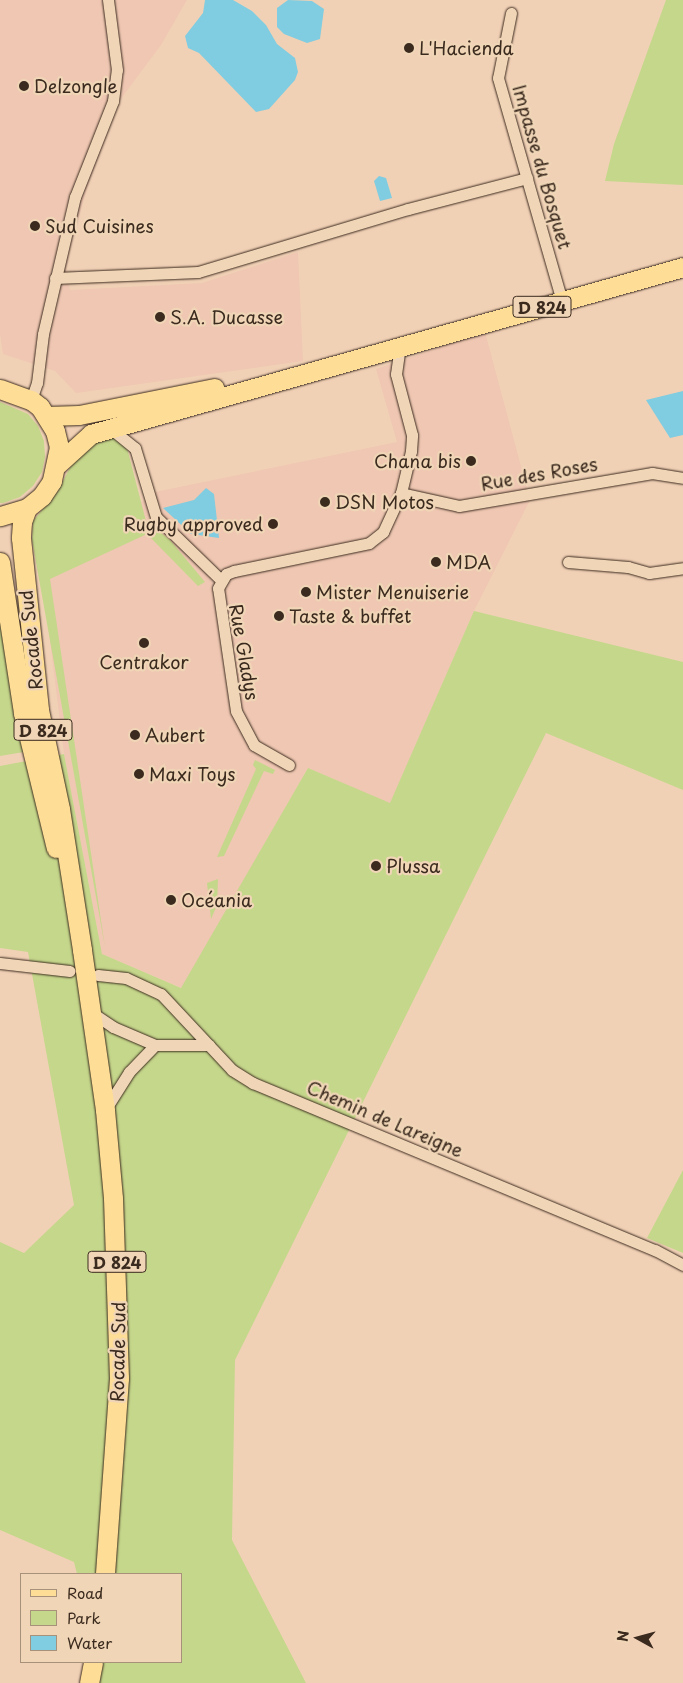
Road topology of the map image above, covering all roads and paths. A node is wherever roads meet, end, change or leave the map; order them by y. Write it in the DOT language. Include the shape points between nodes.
graph roads {
  1 [pos="108,2"];
  2 [pos="511,13"];
  3 [pos="527,178"];
  4 [pos="683,267"];
  5 [pos="55,278"];
  6 [pos="562,301"];
  7 [pos="400,347"];
  8 [pos="301,374"];
  9 [pos="3,386"];
  10 [pos="31,400"];
  11 [pos="47,416"];
  12 [pos="110,428"];
  13 [pos="58,464"];
  14 [pos="683,478"];
  15 [pos="401,493"];
  16 [pos="28,508"];
  17 [pos="0,516"];
  18 [pos="0,562"];
  19 [pos="568,562"];
  20 [pos="683,568"];
  21 [pos="221,580"];
  22 [pos="289,765"];
  23 [pos="82,950"];
  24 [pos="0,963"];
  25 [pos="70,971"];
  26 [pos="98,975"];
  27 [pos="91,1012"];
  28 [pos="155,1045"];
  29 [pos="210,1046"];
  30 [pos="105,1110"];
  31 [pos="683,1265"];
  32 [pos="105,1573"];
  33 [pos="93,1663"];
  34 [pos="89,1683"];
  1 -- 5 [label="street" via="117,70 113,101 75,197"];
  2 -- 3 [label="street, Impasse du Bosquet" via="498,78"];
  3 -- 5 [label="street" via="408,209 198,272"];
  3 -- 6 [label="street, Impasse du Bosquet"];
  4 -- 6 [label="main road, D 824"];
  5 -- 10 [label="street" via="37,383"];
  6 -- 7 [label="main road, D 824"];
  7 -- 8 [label="main road, D 824"];
  7 -- 15 [label="street" via="396,374 412,435"];
  8 -- 11 [label="main road, D 824" via="204,389 79,415"];
  8 -- 12 [label="main road, D 824"];
  9 -- 10 [label="main road"];
  10 -- 11 [label="main road"];
  11 -- 13 [label="main road" via="55,431"];
  12 -- 13 [label="main road, D 824" via="77,443"];
  12 -- 21 [label="street" via="135,448 156,517"];
  13 -- 16 [label="main road" via="52,481"];
  14 -- 15 [label="street, Rue des Roses" via="652,473 459,506"];
  15 -- 21 [label="street" via="387,526 369,543 234,571"];
  16 -- 17 [label="main road"];
  16 -- 23 [label="main road, Rocade Sud / D 824" via="22,522 21,538 39,710 60,809"];
  18 -- 23 [label="main road, Rocade Sud / D 824" via="23,713"];
  19 -- 20 [label="street" via="628,567 649,573"];
  21 -- 22 [label="street, Rue Gladys" via="218,598 236,710 254,745"];
  23 -- 27 [label="main road, Rocade Sud / D 824"];
  24 -- 25 [label="street"];
  26 -- 29 [label="street, Chemin de Lareigne" via="126,978 155,990"];
  27 -- 28 [label="street" via="114,1027"];
  27 -- 30 [label="main road, Rocade Sud / D 824"];
  28 -- 29 [label="street"];
  28 -- 30 [label="street" via="129,1072"];
  29 -- 31 [label="street, Chemin de Lareigne" via="232,1070 253,1083 646,1246"];
  30 -- 32 [label="main road, Rocade Sud / D 824" via="118,1286 119,1378"];
  33 -- 34 [label="main road"];
}
